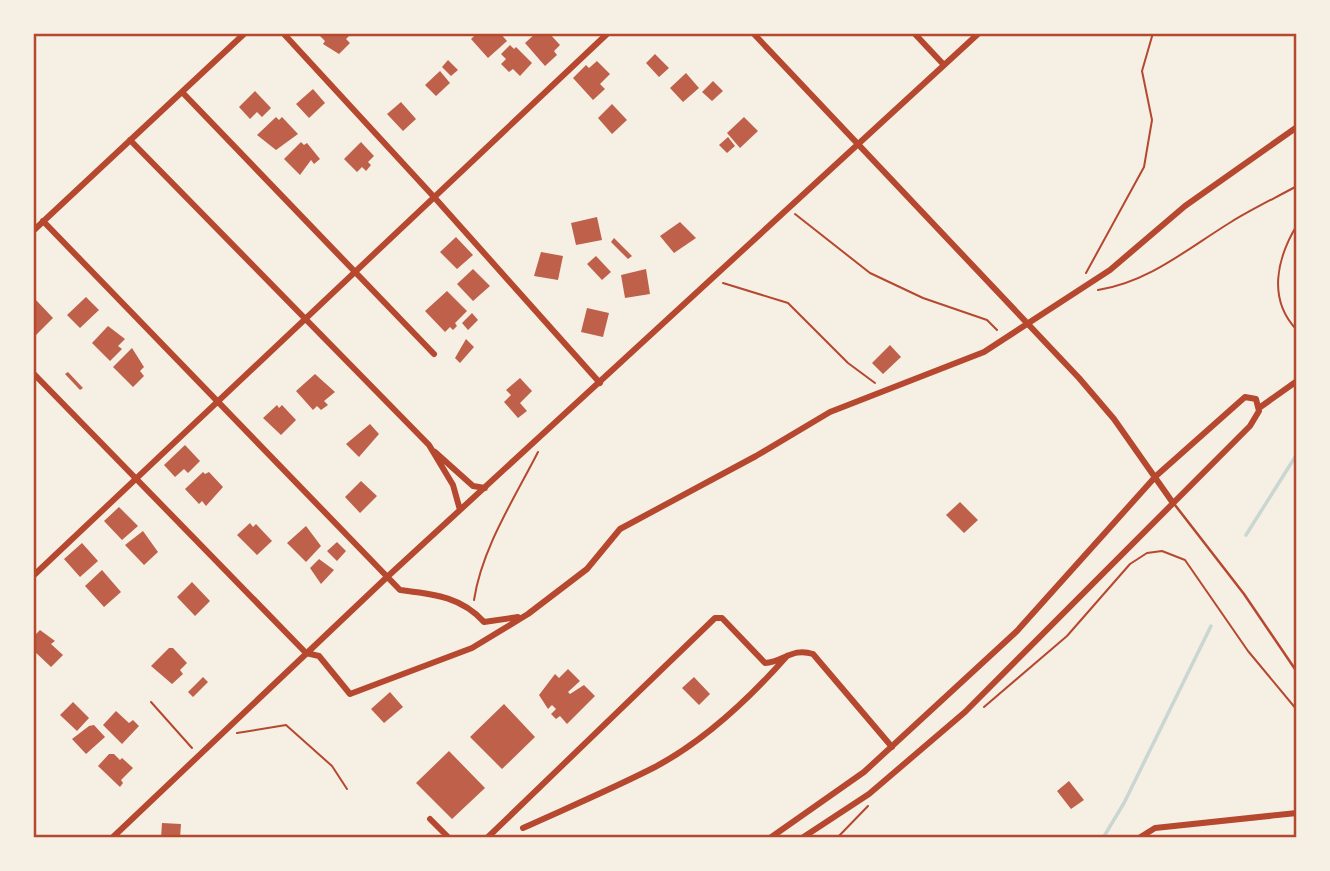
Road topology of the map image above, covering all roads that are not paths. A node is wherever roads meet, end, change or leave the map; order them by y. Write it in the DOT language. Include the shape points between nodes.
graph roads {
  1 [pos="245,33"];
  2 [pos="282,33"];
  3 [pos="608,33"];
  4 [pos="753,33"];
  5 [pos="914,33"];
  6 [pos="979,33"];
  7 [pos="944,65"];
  8 [pos="182,92"];
  9 [pos="1297,127"];
  10 [pos="130,140"];
  11 [pos="858,145"];
  12 [pos="434,197"];
  13 [pos="43,221"];
  14 [pos="33,231"];
  15 [pos="355,273"];
  16 [pos="306,319"];
  17 [pos="1027,323"];
  18 [pos="434,354"];
  19 [pos="33,373"];
  20 [pos="1297,381"];
  21 [pos="600,383"];
  22 [pos="219,401"];
  23 [pos="1259,408"];
  24 [pos="429,445"];
  25 [pos="1156,476"];
  26 [pos="136,479"];
  27 [pos="485,488"];
  28 [pos="1173,503"];
  29 [pos="460,510"];
  30 [pos="33,576"];
  31 [pos="386,578"];
  32 [pos="528,614"];
  33 [pos="790,652"];
  34 [pos="306,653"];
  35 [pos="1297,672"];
  36 [pos="891,747"];
  37 [pos="1297,813"];
  38 [pos="430,820"];
  39 [pos="523,828"];
  40 [pos="112,838"];
  41 [pos="449,838"];
  42 [pos="487,838"];
  43 [pos="770,838"];
  44 [pos="802,838"];
  45 [pos="1139,838"];
  1 -- 8 [label="street"];
  2 -- 12 [label="street"];
  3 -- 12 [label="street"];
  4 -- 11 [label="street"];
  5 -- 7 [label="street"];
  6 -- 7 [label="street"];
  7 -- 11 [label="street"];
  8 -- 10 [label="street"];
  8 -- 15 [label="street"];
  9 -- 17 [label="street" via="1185,206 1111,270"];
  10 -- 13 [label="street"];
  10 -- 16 [label="street"];
  11 -- 17 [label="street"];
  11 -- 21 [label="street"];
  12 -- 15 [label="street"];
  12 -- 21 [label="street"];
  13 -- 14 [label="street"];
  13 -- 22 [label="street"];
  15 -- 16 [label="street"];
  15 -- 18 [label="street"];
  16 -- 22 [label="street"];
  16 -- 24 [label="street"];
  17 -- 25 [label="street" via="1114,419"];
  17 -- 32 [label="street" via="984,352 830,412 620,529 587,569"];
  19 -- 26 [label="street"];
  20 -- 23 [label="street"];
  21 -- 27 [label="street"];
  22 -- 26 [label="street"];
  22 -- 31 [label="street"];
  23 -- 25 [label="street" via="1256,399 1245,397"];
  23 -- 28 [label="street" via="1250,426"];
  24 -- 27 [label="street" via="473,486"];
  24 -- 29 [label="street" via="453,485"];
  25 -- 28 [label="street"];
  25 -- 36 [label="street" via="1017,631"];
  26 -- 30 [label="street"];
  26 -- 34 [label="street"];
  27 -- 29 [label="street"];
  28 -- 35 [label="lane"];
  28 -- 44 [label="street" via="965,712 869,794"];
  29 -- 31 [label="street"];
  31 -- 32 [label="street" via="400,590 445,596 472,608 484,622"];
  31 -- 34 [label="street"];
  32 -- 34 [label="street" via="472,648 351,695 319,656"];
  33 -- 36 [label="street" via="813,654"];
  33 -- 39 [label="street" via="745,702 657,766"];
  33 -- 42 [label="street" via="765,663 722,618 709,621"];
  34 -- 40 [label="street"];
  36 -- 43 [label="street" via="864,772"];
  37 -- 45 [label="street" via="1155,828"];
  38 -- 41 [label="street"];
}
